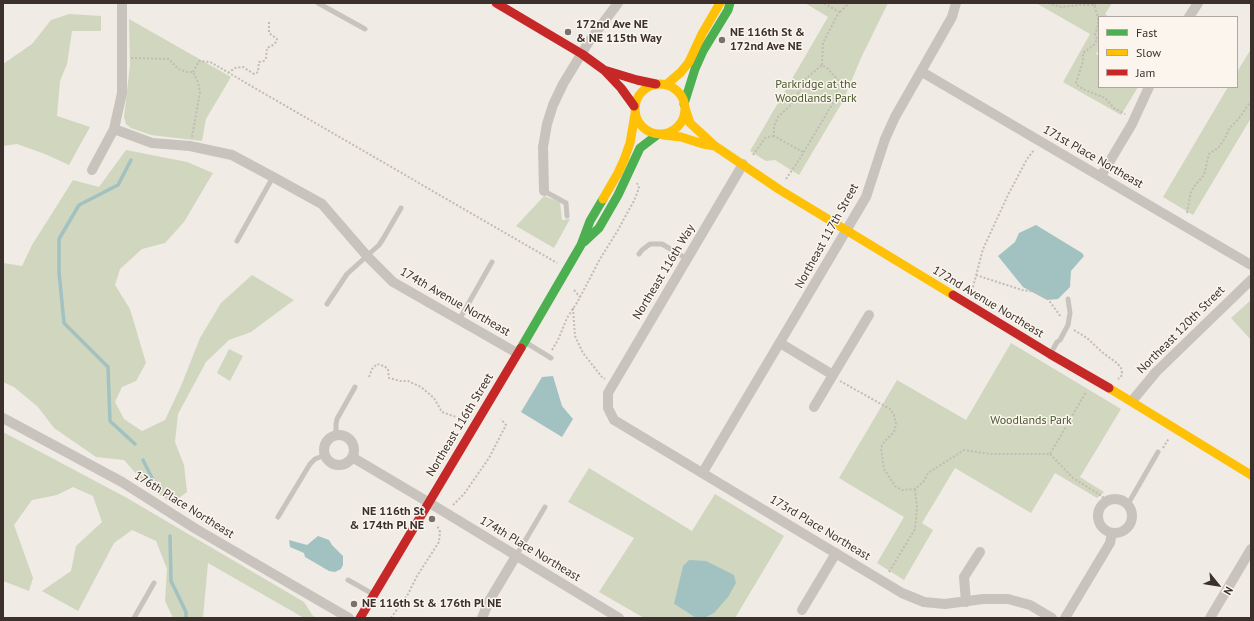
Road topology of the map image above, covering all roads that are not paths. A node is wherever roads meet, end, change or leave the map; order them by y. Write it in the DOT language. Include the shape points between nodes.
graph roads {
  1 [pos="122,3"];
  2 [pos="318,3"];
  3 [pos="496,3"];
  4 [pos="618,3"];
  5 [pos="720,3"];
  6 [pos="730,3"];
  7 [pos="956,3"];
  8 [pos="1198,3"];
  9 [pos="1191,16"];
  10 [pos="364,29"];
  11 [pos="582,54"];
  12 [pos="604,70"];
  13 [pos="922,72"];
  14 [pos="656,84"];
  15 [pos="666,85"];
  16 [pos="1149,88"];
  17 [pos="685,106"];
  18 [pos="635,110"];
  19 [pos="114,129"];
  20 [pos="659,135"];
  21 [pos="715,146"];
  22 [pos="743,164"];
  23 [pos="92,170"];
  24 [pos="274,176"];
  25 [pos="1101,176"];
  26 [pos="544,191"];
  27 [pos="401,208"];
  28 [pos="567,216"];
  29 [pos="847,230"];
  30 [pos="237,241"];
  31 [pos="581,245"];
  32 [pos="639,254"];
  33 [pos="367,256"];
  34 [pos="688,259"];
  35 [pos="492,262"];
  36 [pos="1251,264"];
  37 [pos="1251,276"];
  38 [pos="1251,280"];
  39 [pos="1068,299"];
  40 [pos="327,304"];
  41 [pos="869,315"];
  42 [pos="459,320"];
  43 [pos="524,342"];
  44 [pos="780,343"];
  45 [pos="517,353"];
  46 [pos="1050,354"];
  47 [pos="550,357"];
  48 [pos="833,376"];
  49 [pos="355,387"];
  50 [pos="608,393"];
  51 [pos="1132,401"];
  52 [pos="814,407"];
  53 [pos="3,418"];
  54 [pos="336,435"];
  55 [pos="1158,452"];
  56 [pos="324,455"];
  57 [pos="352,458"];
  58 [pos="703,472"];
  59 [pos="1251,475"];
  60 [pos="428,502"];
  61 [pos="1128,504"];
  62 [pos="545,507"];
  63 [pos="278,517"];
  64 [pos="1112,532"];
  65 [pos="1251,549"];
  66 [pos="980,552"];
  67 [pos="836,553"];
  68 [pos="516,556"];
  69 [pos="348,580"];
  70 [pos="154,583"];
  71 [pos="374,594"];
  72 [pos="966,602"];
  73 [pos="802,610"];
  74 [pos="134,618"];
  75 [pos="349,618"];
  76 [pos="360,618"];
  77 [pos="482,618"];
  78 [pos="619,618"];
  79 [pos="1052,618"];
  80 [pos="1065,618"];
  81 [pos="1210,618"];
  1 -- 19 [label="street" via="122,93"];
  2 -- 10 [label="lane"];
  3 -- 11 [label="street"];
  4 -- 11 [label="street"];
  5 -- 15 [label="street" via="689,62"];
  6 -- 17 [label="street" via="695,69"];
  7 -- 13 [label="street, Northeast 117th Street" via="952,17"];
  8 -- 9 [label="street"];
  11 -- 12 [label="street"];
  11 -- 26 [label="street" via="563,84 547,124"];
  12 -- 14 [label="street"];
  12 -- 18 [label="street"];
  13 -- 25 [label="street, 171st Place Northeast"];
  13 -- 29 [label="street, Northeast 117th Street" via="895,117 866,197"];
  14 -- 15 [label="street"];
  14 -- 18 [label="street" via="648,87 637,98"];
  15 -- 17 [label="street" via="681,96"];
  16 -- 25 [label="street" via="1132,124"];
  17 -- 20 [label="street" via="684,116 676,129"];
  17 -- 21 [label="street, 172nd Avenue Northeast" via="690,123"];
  18 -- 20 [label="street" via="640,126"];
  18 -- 31 [label="street, Northeast 116th Street" via="630,143 624,160 590,221"];
  19 -- 23 [label="street"];
  19 -- 24 [label="street, 174th Avenue Northeast" via="152,143 190,146 232,155"];
  20 -- 21 [label="street, 172nd Avenue Northeast" via="681,137"];
  20 -- 31 [label="street, Northeast 116th Street" via="640,148 599,228"];
  21 -- 22 [label="street, 172nd Avenue Northeast"];
  22 -- 29 [label="street, 172nd Avenue Northeast" via="780,190"];
  22 -- 34 [label="street, Northeast 116th Way"];
  24 -- 30 [label="lane"];
  24 -- 33 [label="street, 174th Avenue Northeast" via="322,204"];
  25 -- 36 [label="street, 171st Place Northeast"];
  26 -- 28 [label="lane" via="566,203"];
  27 -- 33 [label="lane" via="383,239"];
  29 -- 44 [label="street, Northeast 117th Street"];
  29 -- 46 [label="street, 172nd Avenue Northeast"];
  31 -- 43 [label="street, Northeast 116th Street"];
  32 -- 34 [label="lane" via="650,244 662,244"];
  33 -- 40 [label="lane" via="347,274"];
  33 -- 42 [label="street, 174th Avenue Northeast" via="393,282"];
  34 -- 50 [label="street, Northeast 116th Way"];
  35 -- 42 [label="lane"];
  36 -- 37 [label="street"];
  38 -- 51 [label="street, Northeast 120th Street" via="1156,372"];
  39 -- 46 [label="lane" via="1068,326"];
  41 -- 48 [label="street"];
  42 -- 45 [label="street, 174th Avenue Northeast"];
  43 -- 45 [label="street, Northeast 116th Street"];
  43 -- 47 [label="lane"];
  44 -- 48 [label="street"];
  44 -- 58 [label="street, Northeast 117th Street"];
  45 -- 60 [label="street, Northeast 116th Street"];
  46 -- 51 [label="street, 172nd Avenue Northeast"];
  48 -- 52 [label="street"];
  49 -- 54 [label="lane" via="337,419"];
  50 -- 58 [label="street, 173rd Place Northeast" via="608,408 614,420"];
  51 -- 59 [label="street, 172nd Avenue Northeast"];
  53 -- 75 [label="street, 176th Place Northeast" via="122,482 196,529"];
  54 -- 56 [label="street" via="326,442"];
  54 -- 57 [label="street" via="342,435 350,440 354,448"];
  55 -- 61 [label="lane"];
  56 -- 57 [label="street" via="335,464 345,464"];
  56 -- 63 [label="lane" via="310,464"];
  57 -- 60 [label="street, 174th Place Northeast"];
  58 -- 67 [label="street, 173rd Place Northeast"];
  60 -- 68 [label="street, 174th Place Northeast"];
  60 -- 71 [label="street, Northeast 116th Street"];
  61 -- 64 [label="street" via="1132,513 1130,524 1123,531"];
  61 -- 64 [label="street" via="1118,498 1112,499 1106,501 1099,510 1099,522 1107,531"];
  62 -- 68 [label="lane"];
  64 -- 80 [label="street" via="1110,543"];
  65 -- 81 [label="street"];
  66 -- 72 [label="street" via="964,577"];
  67 -- 72 [label="street, 173rd Place Northeast" via="902,593 924,602"];
  67 -- 73 [label="street"];
  68 -- 77 [label="street" via="489,601"];
  68 -- 78 [label="street, 174th Place Northeast"];
  69 -- 71 [label="lane"];
  70 -- 74 [label="lane"];
  71 -- 76 [label="street, Northeast 116th Street"];
  72 -- 79 [label="street, 173rd Place Northeast" via="1008,599 1030,605"];
}
